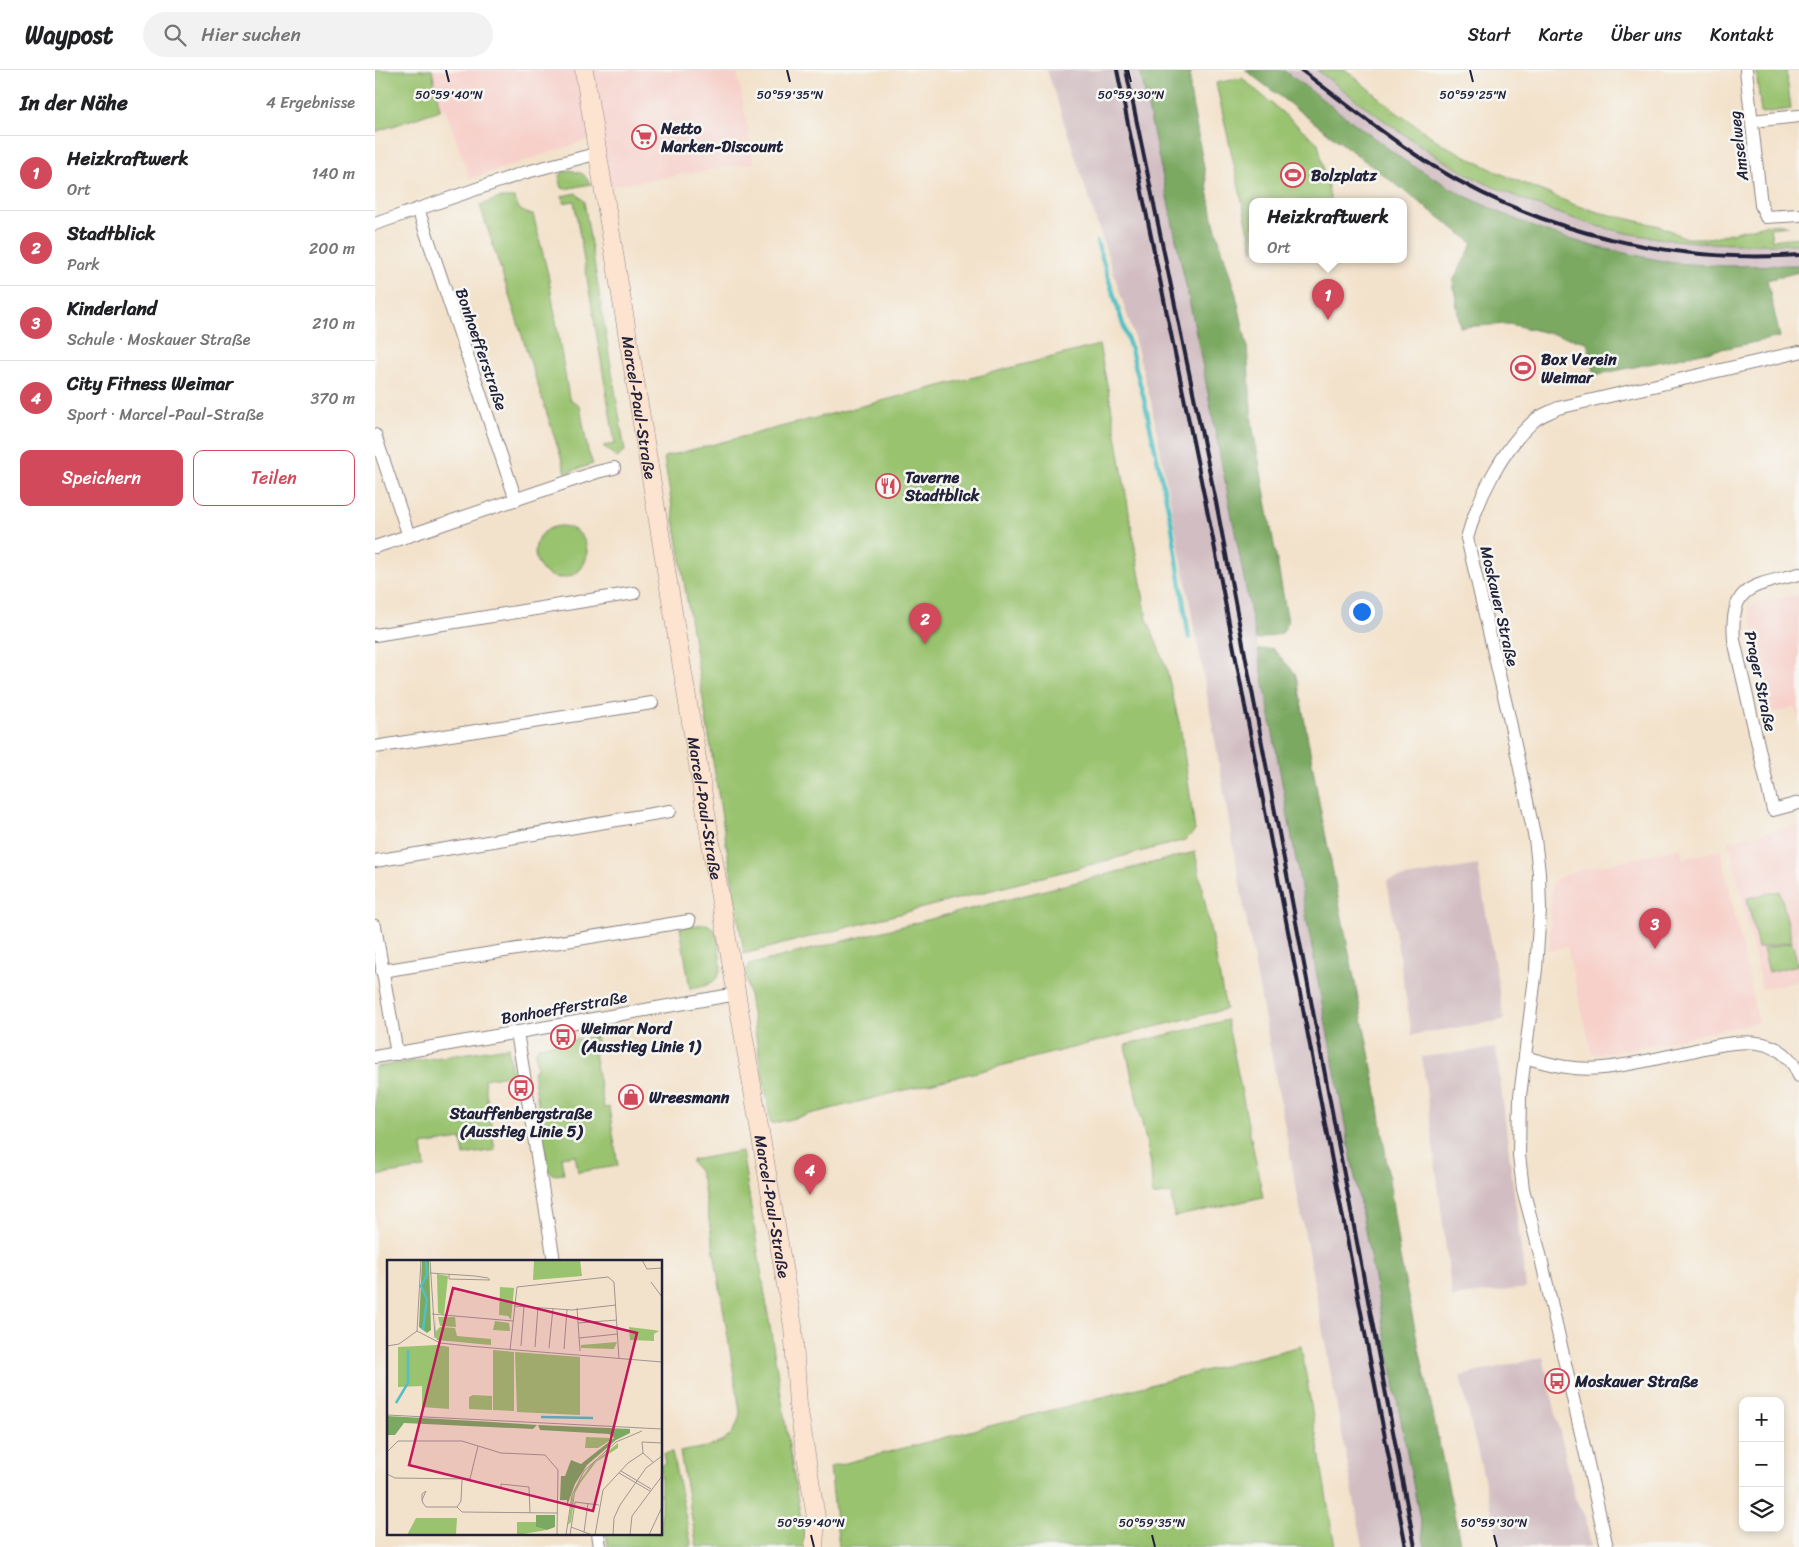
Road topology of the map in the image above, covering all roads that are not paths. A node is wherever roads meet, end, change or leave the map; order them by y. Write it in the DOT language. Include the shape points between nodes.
graph roads {
  1 [pos="584,70"];
  2 [pos="1746,70"];
  3 [pos="1799,116"];
  4 [pos="1752,121"];
  5 [pos="599,153"];
  6 [pos="418,209"];
  7 [pos="1799,215"];
  8 [pos="375,224"];
  9 [pos="1799,352"];
  10 [pos="375,435"];
  11 [pos="614,468"];
  12 [pos="516,500"];
  13 [pos="409,536"];
  14 [pos="375,547"];
  15 [pos="1799,574"];
  16 [pos="634,593"];
  17 [pos="375,635"];
  18 [pos="652,703"];
  19 [pos="375,747"];
  20 [pos="1799,803"];
  21 [pos="670,811"];
  22 [pos="375,861"];
  23 [pos="689,921"];
  24 [pos="375,926"];
  25 [pos="382,972"];
  26 [pos="737,994"];
  27 [pos="517,1032"];
  28 [pos="397,1054"];
  29 [pos="375,1057"];
  30 [pos="1525,1057"];
  31 [pos="1799,1076"];
  32 [pos="554,1260"];
  33 [pos="597,1534"];
  34 [pos="600,1547"];
  35 [pos="814,1547"];
  36 [pos="1607,1547"];
  1 -- 5 [label="street, Marcel-Paul-Straße"];
  2 -- 4 [label="street, Amselweg"];
  3 -- 4 [label="street"];
  4 -- 7 [label="street, Amselweg" via="1765,217"];
  5 -- 6 [label="street" via="523,173"];
  5 -- 26 [label="street, Marcel-Paul-Straße"];
  6 -- 8 [label="street"];
  6 -- 12 [label="street, Bonhoefferstraße"];
  9 -- 30 [label="street, Moskauer Straße" via="1559,408 1535,419 1504,458 1473,515 1467,538 1519,764 1539,873 1536,969"];
  10 -- 13 [label="street"];
  11 -- 12 [label="street"];
  12 -- 13 [label="street"];
  13 -- 14 [label="street"];
  15 -- 20 [label="street, Prager Straße" via="1754,585 1739,599 1733,623 1734,640 1773,810"];
  16 -- 17 [label="street"];
  18 -- 19 [label="street"];
  21 -- 22 [label="street"];
  23 -- 25 [label="street"];
  24 -- 25 [label="street"];
  25 -- 28 [label="street"];
  26 -- 27 [label="street, Bonhoefferstraße"];
  26 -- 35 [label="street, Marcel-Paul-Straße" via="793,1326 798,1405 816,1518"];
  27 -- 28 [label="street, Bonhoefferstraße"];
  27 -- 32 [label="street"];
  28 -- 29 [label="street, Bonhoefferstraße"];
  30 -- 31 [label="street" via="1561,1067 1601,1068 1731,1042 1749,1042 1780,1050"];
  30 -- 36 [label="street, Moskauer Straße" via="1519,1145 1523,1189"];
  33 -- 34 [label="street"];
}
